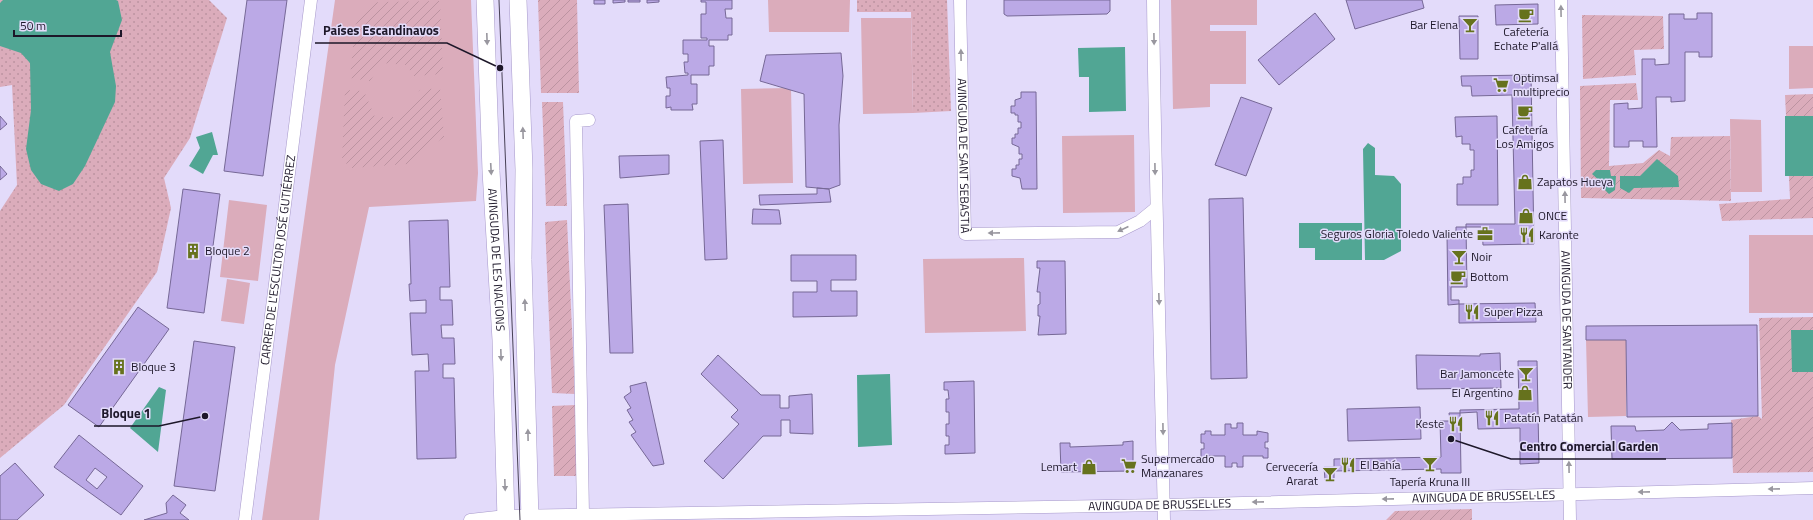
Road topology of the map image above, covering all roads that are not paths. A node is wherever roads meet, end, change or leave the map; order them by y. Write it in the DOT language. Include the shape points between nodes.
graph roads {
  1 [pos="312,0"];
  2 [pos="485,0"];
  3 [pos="518,0"];
  4 [pos="960,0"];
  5 [pos="1153,0"];
  6 [pos="1561,0"];
  7 [pos="589,120"];
  8 [pos="1156,208"];
  9 [pos="1813,488"];
  10 [pos="1570,494"];
  11 [pos="1164,505"];
  12 [pos="583,515"];
  13 [pos="506,518"];
  14 [pos="530,518"];
  15 [pos="245,520"];
  16 [pos="470,520"];
  17 [pos="1164,520"];
  18 [pos="1570,520"];
  1 -- 15 [label="street, CARRER DE L'ESCULTOR JOSÉ GUTIÉRREZ"];
  2 -- 13 [label="main road, AVINGUDA DE LES NACIONS, one-way" via="491,171 501,340"];
  14 -- 3 [label="main road, one-way" via="523,260 524,170"];
  8 -- 4 [label="street, AVINGUDA DE SANT SEBASTIÀ, one-way" via="1140,221 1118,232 965,234"];
  5 -- 8 [label="street, one-way"];
  10 -- 6 [label="street, AVINGUDA DE SANTANDER, one-way"];
  7 -- 12 [label="street" via="576,121"];
  8 -- 11 [label="street, one-way"];
  9 -- 10 [label="street, AVINGUDA DE BRUSSEL·LES, one-way"];
  10 -- 11 [label="street, AVINGUDA DE BRUSSEL·LES, one-way"];
  10 -- 18 [label="street, AVINGUDA DE SANTANDER"];
  11 -- 12 [label="street, AVINGUDA DE BRUSSEL·LES"];
  11 -- 17 [label="street"];
  12 -- 14 [label="street, AVINGUDA DE BRUSSEL·LES"];
  13 -- 14 [label="street, AVINGUDA DE BRUSSEL·LES"];
  13 -- 16 [label="street, AVINGUDA DE BRUSSEL·LES"];
}
